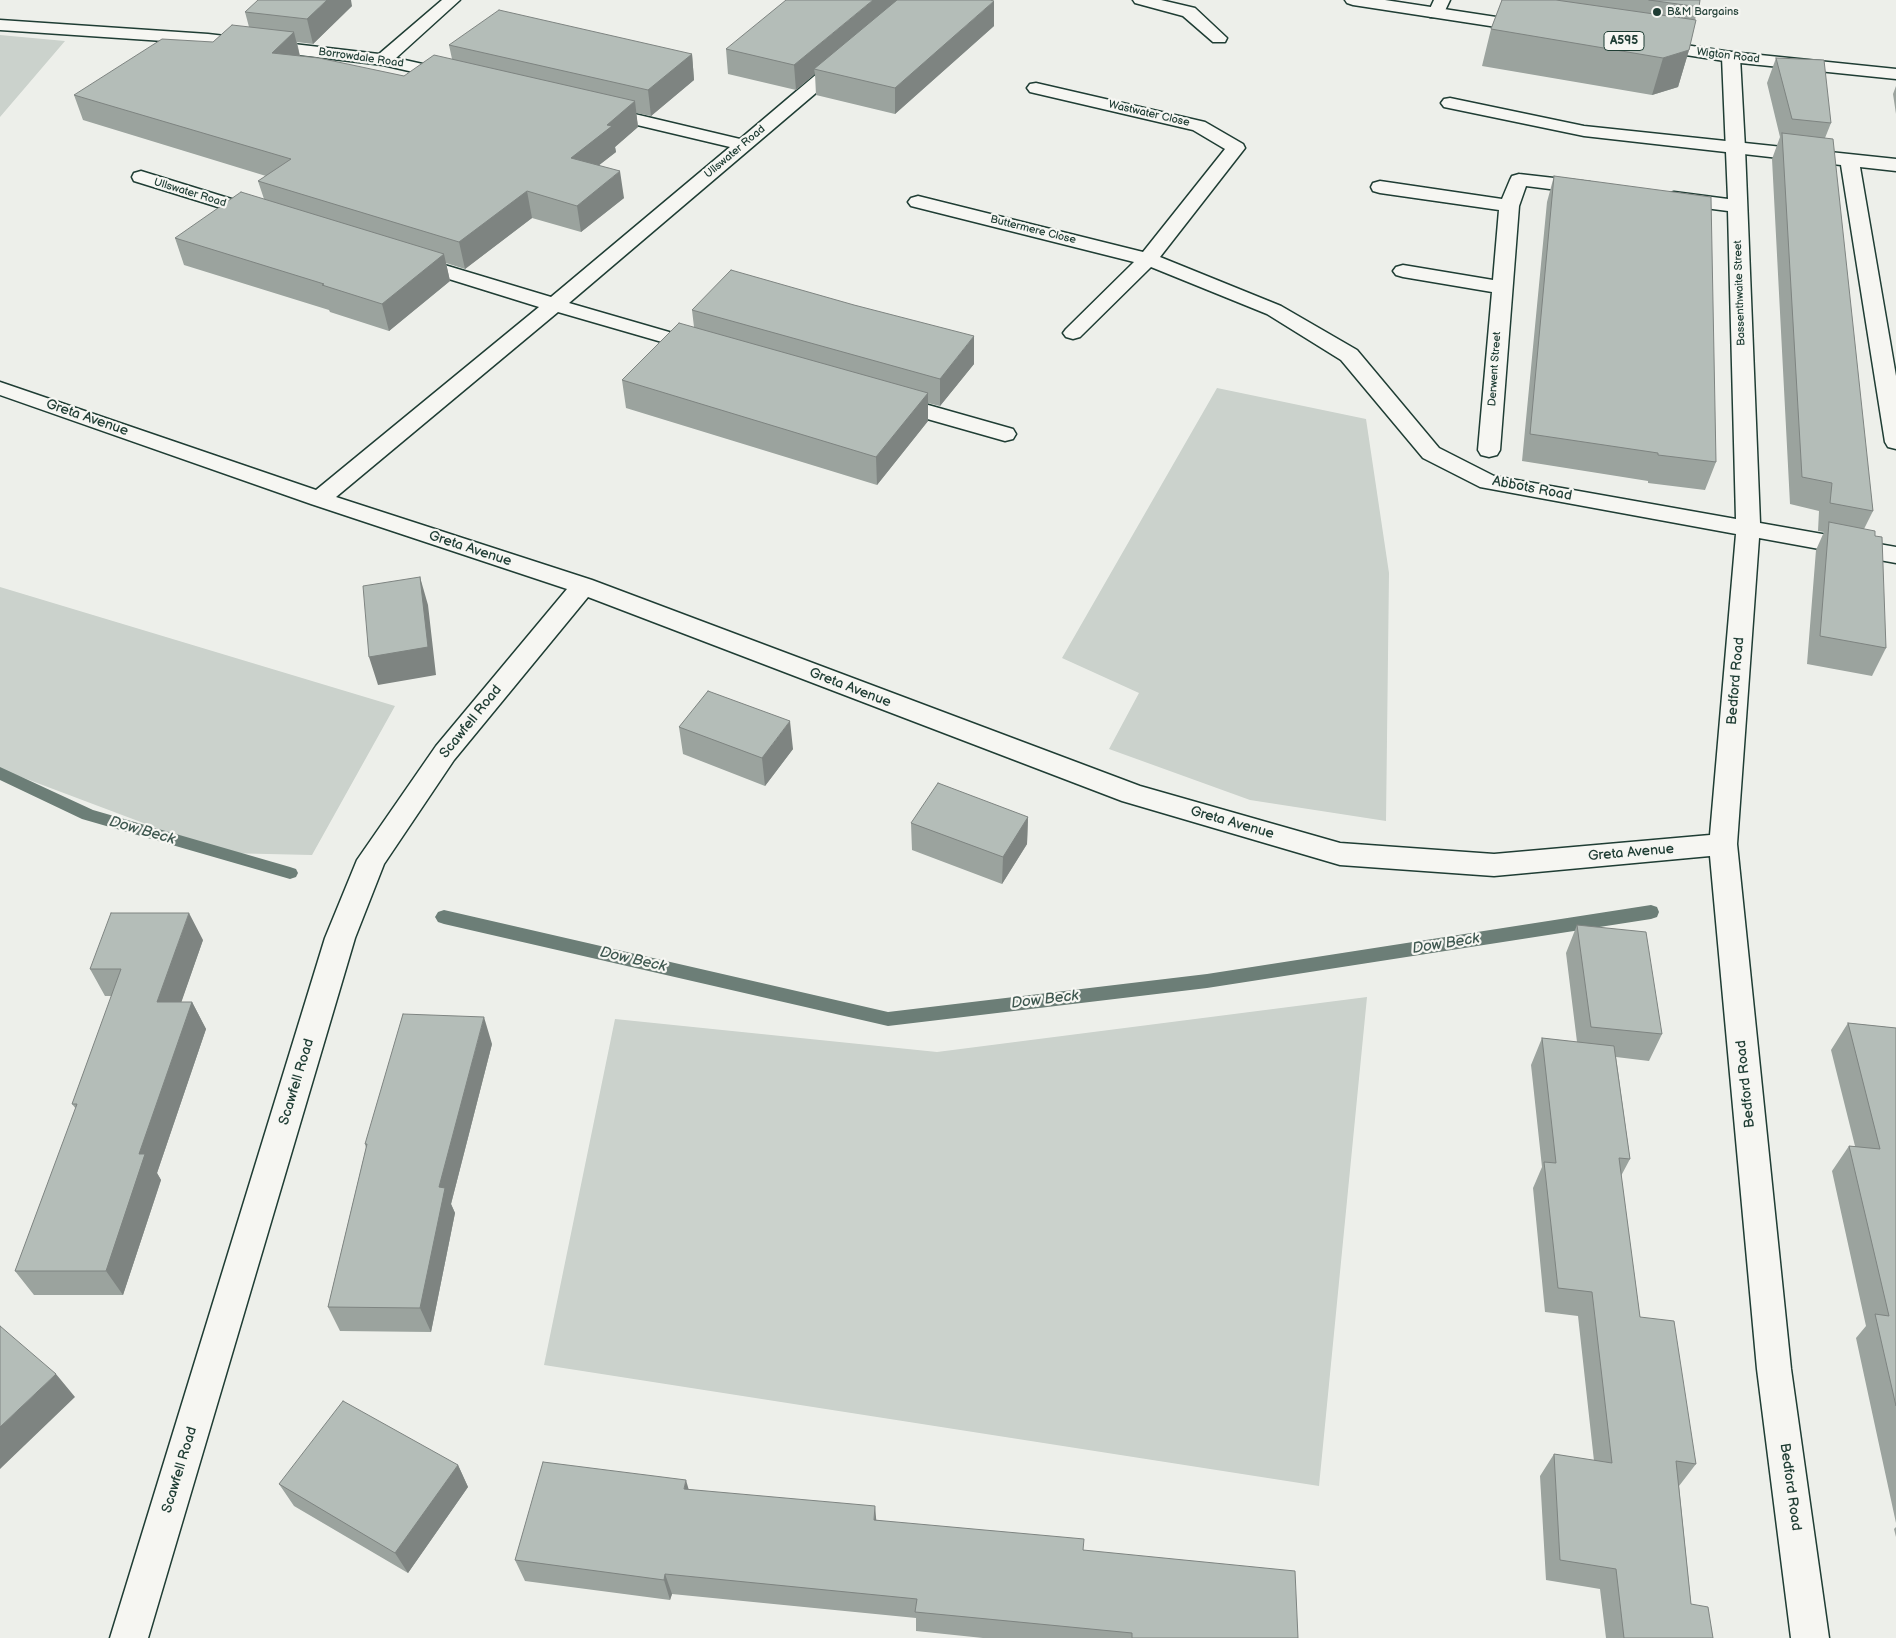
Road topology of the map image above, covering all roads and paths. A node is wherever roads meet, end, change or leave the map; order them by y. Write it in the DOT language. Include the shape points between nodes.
graph roads {
  1 [pos="452,0"];
  2 [pos="1141,0"];
  3 [pos="1353,0"];
  4 [pos="1439,7"];
  5 [pos="0,25"];
  6 [pos="1544,29"];
  7 [pos="1219,38"];
  8 [pos="1638,43"];
  9 [pos="856,50"];
  10 [pos="1731,57"];
  11 [pos="383,60"];
  12 [pos="1896,74"];
  13 [pos="471,80"];
  14 [pos="1036,88"];
  15 [pos="1450,103"];
  16 [pos="586,107"];
  17 [pos="743,145"];
  18 [pos="1736,148"];
  19 [pos="1850,160"];
  20 [pos="1896,165"];
  21 [pos="141,178"];
  22 [pos="1380,187"];
  23 [pos="1608,190"];
  24 [pos="1657,196"];
  25 [pos="918,202"];
  26 [pos="1508,206"];
  27 [pos="1736,206"];
  28 [pos="282,221"];
  29 [pos="394,256"];
  30 [pos="1148,259"];
  31 [pos="1403,271"];
  32 [pos="1501,287"];
  33 [pos="554,305"];
  34 [pos="1073,333"];
  35 [pos="717,352"];
  36 [pos="0,388"];
  37 [pos="870,396"];
  38 [pos="1005,434"];
  39 [pos="1896,442"];
  40 [pos="1489,450"];
  41 [pos="318,499"];
  42 [pos="1748,529"];
  43 [pos="1896,555"];
  44 [pos="583,586"];
  45 [pos="1723,844"];
  46 [pos="129,1638"];
  47 [pos="1810,1638"];
  1 -- 11 [label="street"];
  2 -- 7 [label="street" via="1189,12"];
  3 -- 4 [label="street"];
  4 -- 6 [label="street"];
  5 -- 11 [label="street, Borrowdale Road" via="208,39"];
  8 -- 10 [label="street, Wigton Road / A595"];
  9 -- 17 [label="street, Ullswater Road"];
  10 -- 12 [label="street, Wigton Road / A595"];
  10 -- 18 [label="street, Bassenthwaite Street"];
  11 -- 13 [label="street, Borrowdale Road"];
  14 -- 30 [label="street, Wastwater Close" via="1199,126 1236,148"];
  15 -- 18 [label="street" via="1584,131"];
  16 -- 17 [label="street"];
  17 -- 33 [label="street, Ullswater Road"];
  18 -- 19 [label="street"];
  18 -- 27 [label="street, Bassenthwaite Street"];
  19 -- 20 [label="street"];
  19 -- 39 [label="street"];
  21 -- 28 [label="street, Ullswater Road"];
  22 -- 26 [label="street"];
  23 -- 26 [label="street, Derwent Street" via="1519,180"];
  24 -- 27 [label="street"];
  25 -- 30 [label="street, Buttermere Close"];
  26 -- 32 [label="street, Derwent Street"];
  27 -- 42 [label="street, Bassenthwaite Street"];
  29 -- 33 [label="street"];
  30 -- 34 [label="street"];
  30 -- 42 [label="street, Abbots Road" via="1274,310 1349,355 1431,454 1488,482"];
  31 -- 32 [label="street"];
  32 -- 40 [label="street, Derwent Street"];
  33 -- 35 [label="street"];
  33 -- 41 [label="street, Ullswater Road"];
  36 -- 41 [label="street, Greta Avenue"];
  37 -- 38 [label="street"];
  41 -- 44 [label="street, Greta Avenue"];
  42 -- 43 [label="street, Abbots Road"];
  42 -- 45 [label="street, Bedford Road"];
  44 -- 45 [label="street, Greta Avenue" via="1132,794 1340,854 1494,865"];
  44 -- 46 [label="street, Scawfell Road" via="445,753 371,860 340,938"];
  45 -- 47 [label="street, Bedford Road" via="1774,1369"];
}
